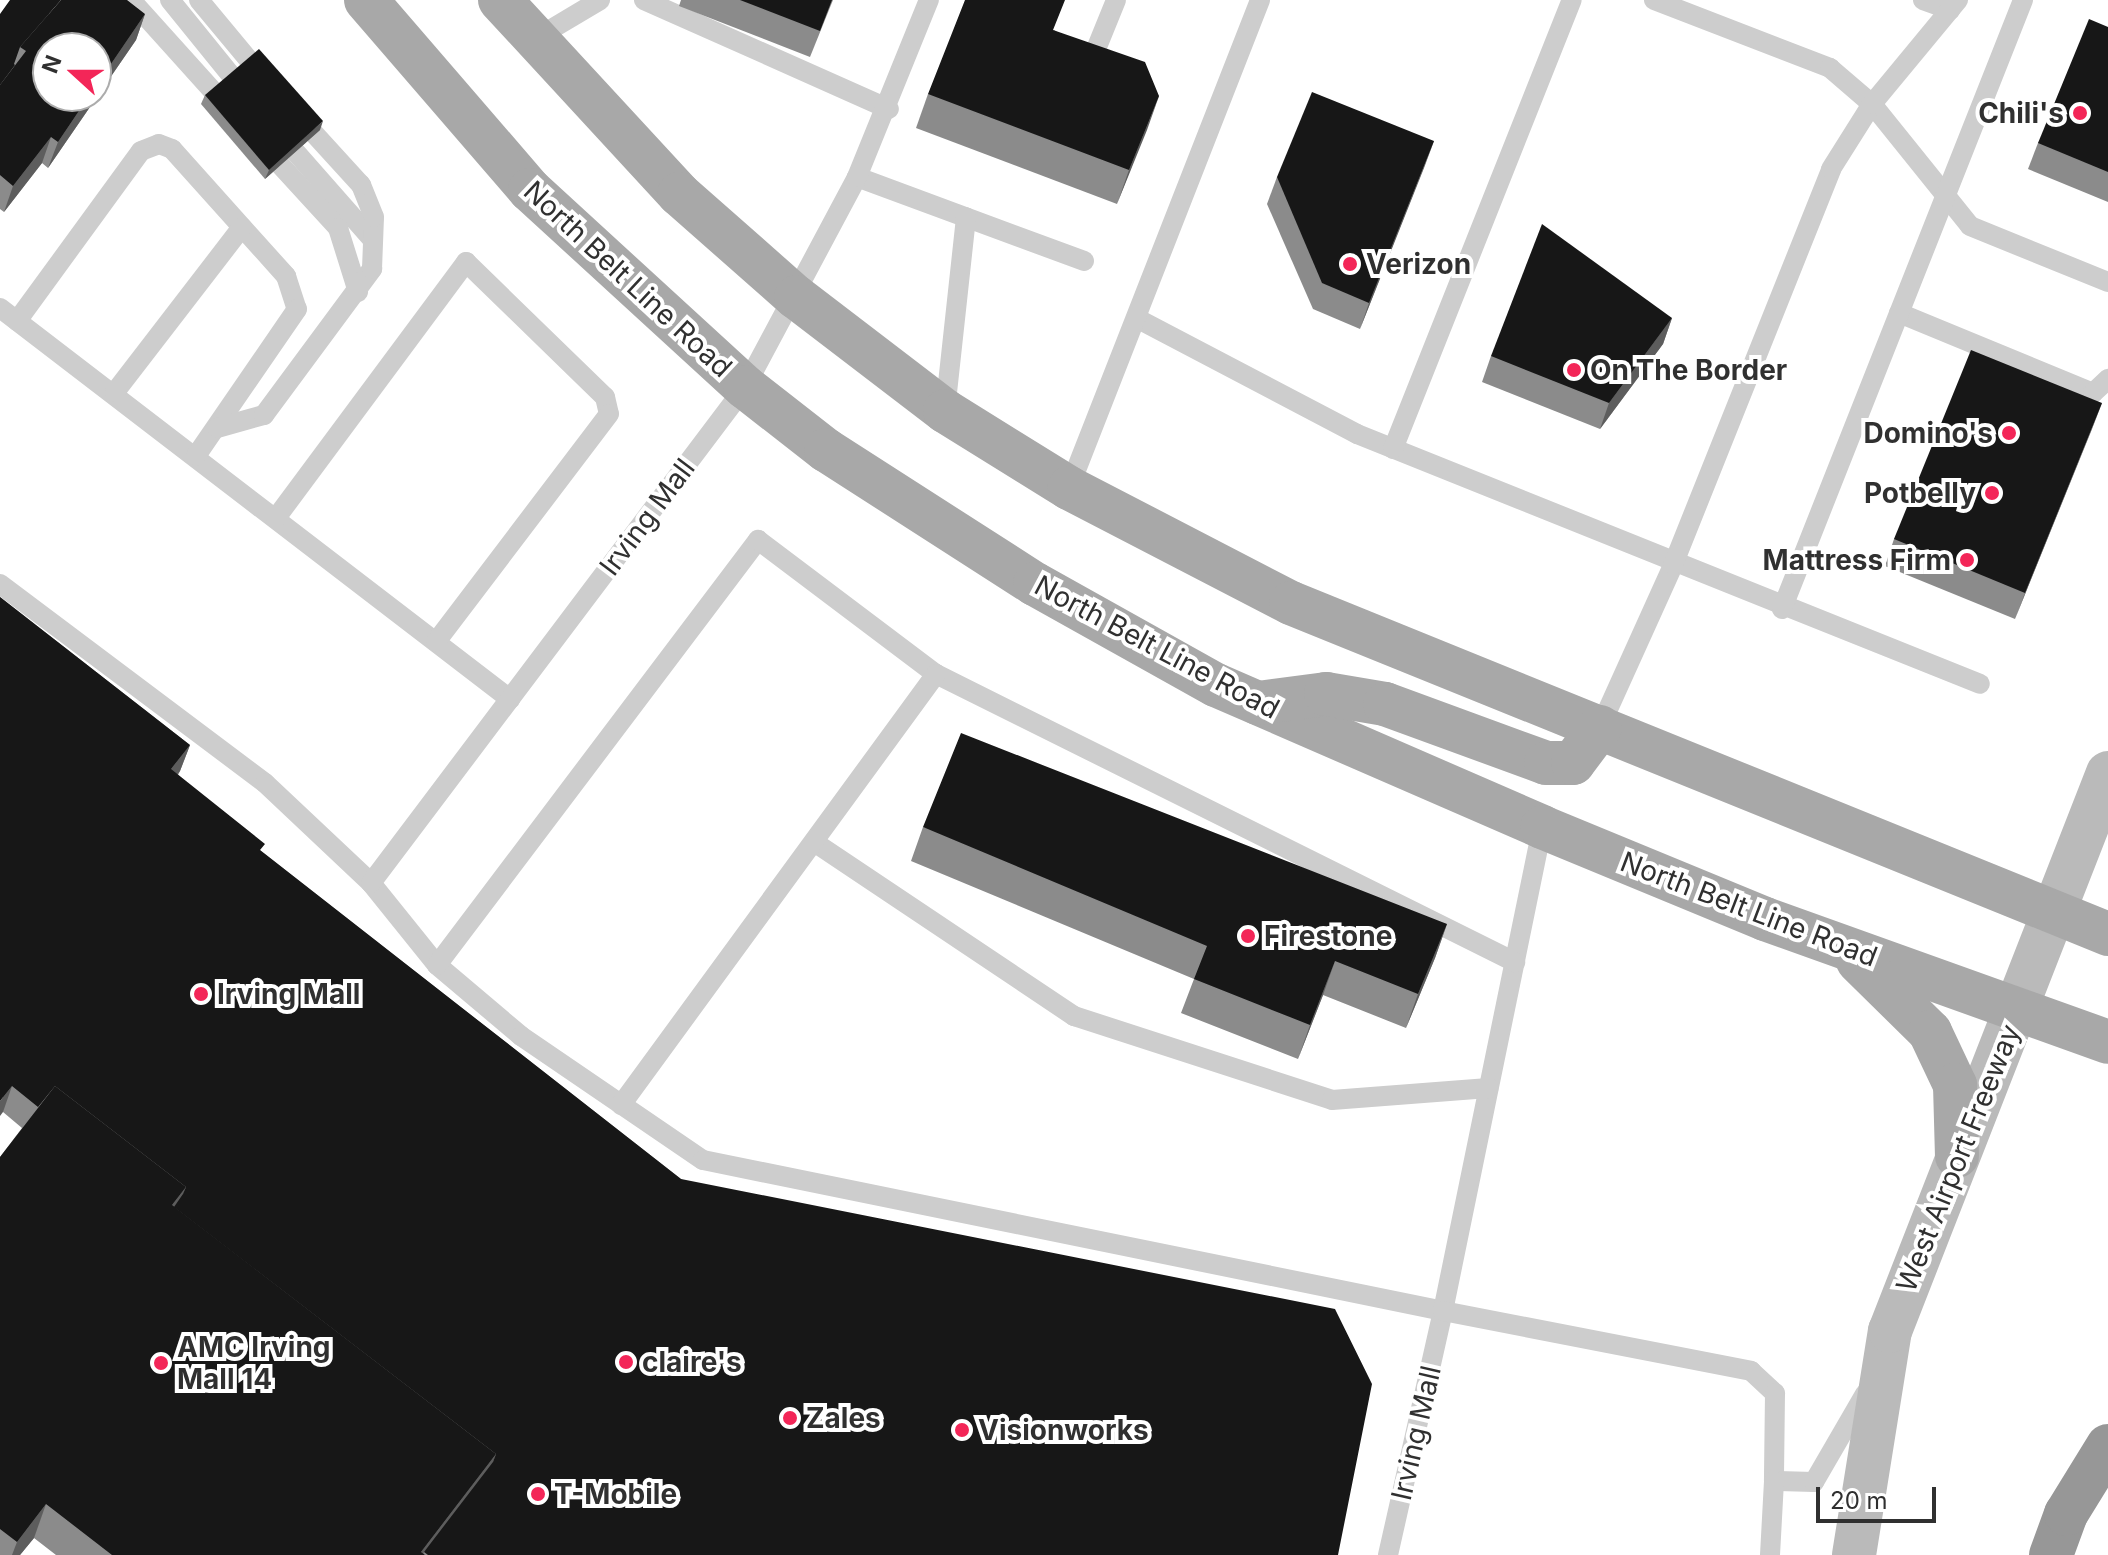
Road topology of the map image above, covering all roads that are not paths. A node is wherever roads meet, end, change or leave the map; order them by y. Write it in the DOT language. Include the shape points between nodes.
graph roads {
  1 [pos="131,0"];
  2 [pos="170,0"];
  3 [pos="199,0"];
  4 [pos="366,0"];
  5 [pos="500,0"];
  6 [pos="600,0"];
  7 [pos="644,0"];
  8 [pos="929,0"];
  9 [pos="1116,0"];
  10 [pos="1260,0"];
  11 [pos="1572,0"];
  12 [pos="1654,0"];
  13 [pos="1923,0"];
  14 [pos="2023,0"];
  15 [pos="1954,5"];
  16 [pos="533,40"];
  17 [pos="1088,69"];
  18 [pos="1872,104"];
  19 [pos="889,109"];
  20 [pos="857,177"];
  21 [pos="1945,199"];
  22 [pos="966,217"];
  23 [pos="242,227"];
  24 [pos="377,247"];
  25 [pos="1084,261"];
  26 [pos="2108,282"];
  27 [pos="358,292"];
  28 [pos="796,297"];
  29 [pos="0,308"];
  30 [pos="1899,313"];
  31 [pos="1140,320"];
  32 [pos="17,321"];
  33 [pos="2108,379"];
  34 [pos="745,387"];
  35 [pos="115,392"];
  36 [pos="945,411"];
  37 [pos="217,428"];
  38 [pos="1393,449"];
  39 [pos="196,456"];
  40 [pos="1069,488"];
  41 [pos="276,518"];
  42 [pos="1673,565"];
  43 [pos="0,584"];
  44 [pos="1782,609"];
  45 [pos="436,642"];
  46 [pos="936,674"];
  47 [pos="1980,684"];
  48 [pos="510,699"];
  49 [pos="1258,703"];
  50 [pos="1600,727"];
  51 [pos="2108,773"];
  52 [pos="1542,827"];
  53 [pos="814,842"];
  54 [pos="371,883"];
  55 [pos="2054,913"];
  56 [pos="2108,934"];
  57 [pos="1838,945"];
  58 [pos="1515,962"];
  59 [pos="437,965"];
  60 [pos="2017,1008"];
  61 [pos="2108,1042"];
  62 [pos="1489,1088"];
  63 [pos="621,1105"];
  64 [pos="1957,1156"];
  65 [pos="1443,1311"];
  66 [pos="1890,1331"];
  67 [pos="2108,1446"];
  68 [pos="1774,1481"];
  69 [pos="1388,1555"];
  70 [pos="1770,1555"];
  71 [pos="1854,1555"];
  72 [pos="2051,1555"];
  1 -- 27 [label="lane" via="338,228"];
  2 -- 24 [label="lane" via="356,213"];
  3 -- 24 [label="lane" via="361,185"];
  4 -- 34 [label="main road, North Belt Line Road" via="530,190"];
  5 -- 16 [label="main road"];
  6 -- 16 [label="lane"];
  7 -- 19 [label="lane"];
  8 -- 19 [label="lane, Irving Mall"];
  9 -- 17 [label="lane"];
  10 -- 31 [label="lane"];
  11 -- 38 [label="lane"];
  12 -- 18 [label="lane" via="1830,68"];
  13 -- 15 [label="lane"];
  14 -- 21 [label="lane"];
  15 -- 18 [label="lane"];
  16 -- 28 [label="main road" via="679,194"];
  18 -- 21 [label="lane"];
  18 -- 42 [label="lane" via="1831,169"];
  19 -- 20 [label="lane, Irving Mall"];
  20 -- 22 [label="lane"];
  20 -- 28 [label="lane, Irving Mall"];
  21 -- 26 [label="lane" via="1970,226"];
  21 -- 30 [label="lane"];
  22 -- 25 [label="lane"];
  22 -- 36 [label="lane"];
  23 -- 32 [label="lane" via="172,149 159,144 141,151"];
  23 -- 35 [label="lane"];
  23 -- 37 [label="lane" via="286,276 297,309"];
  24 -- 27 [label="lane"];
  27 -- 37 [label="lane" via="264,415"];
  28 -- 34 [label="lane, Irving Mall"];
  28 -- 36 [label="main road"];
  29 -- 32 [label="lane"];
  30 -- 33 [label="lane" via="2093,393"];
  30 -- 44 [label="lane"];
  31 -- 38 [label="lane"];
  31 -- 40 [label="lane"];
  32 -- 35 [label="lane"];
  34 -- 48 [label="lane, Irving Mall"];
  34 -- 49 [label="main road, North Belt Line Road" via="838,458 1022,576"];
  35 -- 39 [label="lane"];
  36 -- 40 [label="main road"];
  37 -- 39 [label="lane"];
  38 -- 42 [label="lane"];
  39 -- 41 [label="lane"];
  40 -- 50 [label="main road" via="1291,603"];
  41 -- 45 [label="lane"];
  41 -- 45 [label="lane" via="466,262 605,397 609,414"];
  42 -- 44 [label="lane"];
  42 -- 50 [label="lane"];
  43 -- 54 [label="lane" via="265,783"];
  44 -- 47 [label="lane"];
  45 -- 48 [label="lane"];
  46 -- 53 [label="lane"];
  46 -- 58 [label="lane"];
  46 -- 59 [label="lane" via="758,540"];
  48 -- 54 [label="lane, Irving Mall"];
  49 -- 50 [label="main road" via="1326,694 1385,704 1546,763 1573,763"];
  49 -- 52 [label="main road, North Belt Line Road"];
  50 -- 55 [label="main road"];
  51 -- 55 [label="main road, West Airport Freeway"];
  52 -- 57 [label="main road, North Belt Line Road"];
  52 -- 58 [label="lane, Irving Mall"];
  53 -- 62 [label="lane" via="1074,1016 1332,1100"];
  53 -- 63 [label="lane"];
  54 -- 59 [label="lane"];
  55 -- 56 [label="main road"];
  55 -- 60 [label="main road, West Airport Freeway"];
  57 -- 60 [label="main road, North Belt Line Road"];
  57 -- 64 [label="main road" via="1895,990 1930,1032 1955,1085"];
  58 -- 62 [label="lane, Irving Mall"];
  59 -- 63 [label="lane"];
  60 -- 61 [label="main road, North Belt Line Road"];
  60 -- 64 [label="main road, West Airport Freeway"];
  62 -- 65 [label="lane, Irving Mall"];
  63 -- 65 [label="lane" via="703,1160 756,1174"];
  64 -- 66 [label="main road, West Airport Freeway"];
  65 -- 68 [label="lane" via="1751,1371 1775,1393"];
  65 -- 69 [label="lane, Irving Mall"];
  66 -- 68 [label="lane" via="1858,1412 1814,1482"];
  66 -- 71 [label="main road, West Airport Freeway"];
  67 -- 72 [label="highway" via="2066,1514"];
  68 -- 70 [label="lane"];
}
